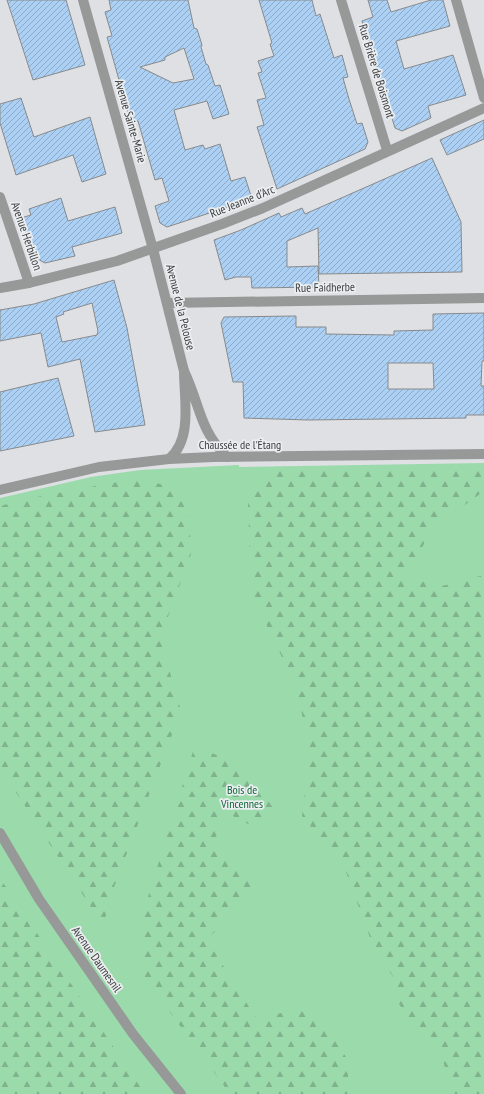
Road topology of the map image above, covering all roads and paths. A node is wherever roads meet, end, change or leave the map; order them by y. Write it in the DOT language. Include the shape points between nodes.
graph roads {
  1 [pos="83,0"];
  2 [pos="341,0"];
  3 [pos="456,0"];
  4 [pos="484,98"];
  5 [pos="484,108"];
  6 [pos="387,150"];
  7 [pos="0,197"];
  8 [pos="153,249"];
  9 [pos="29,283"];
  10 [pos="0,288"];
  11 [pos="484,298"];
  12 [pos="167,303"];
  13 [pos="184,371"];
  14 [pos="484,454"];
  15 [pos="228,457"];
  16 [pos="170,459"];
  17 [pos="0,490"];
  18 [pos="0,834"];
  19 [pos="181,1094"];
  1 -- 8 [label="street, Avenue Sainte-Marie"];
  2 -- 6 [label="street, Rue Brière de Boismont"];
  3 -- 4 [label="street"];
  5 -- 6 [label="street, Rue Jeanne d'Arc"];
  6 -- 8 [label="street, Rue Jeanne d'Arc" via="263,208"];
  7 -- 9 [label="street, Avenue Herbillon"];
  8 -- 9 [label="street, Rue Jeanne d'Arc" via="118,261"];
  8 -- 12 [label="street, Avenue de la Pelouse"];
  9 -- 10 [label="street, Rue Jeanne d'Arc"];
  11 -- 12 [label="street, Rue Faidherbe"];
  12 -- 13 [label="street, Avenue de la Pelouse"];
  13 -- 15 [label="street, Avenue de la Pelouse" via="209,436"];
  13 -- 16 [label="street, Avenue de la Pelouse" via="186,419 178,449"];
  14 -- 15 [label="street, Chaussée de l'Étang"];
  15 -- 16 [label="street, Chaussée de l'Étang"];
  16 -- 17 [label="street, Chaussée de l'Étang" via="99,467"];
  18 -- 19 [label="street, Avenue Daumesnil" via="39,899 133,1034"];
}
